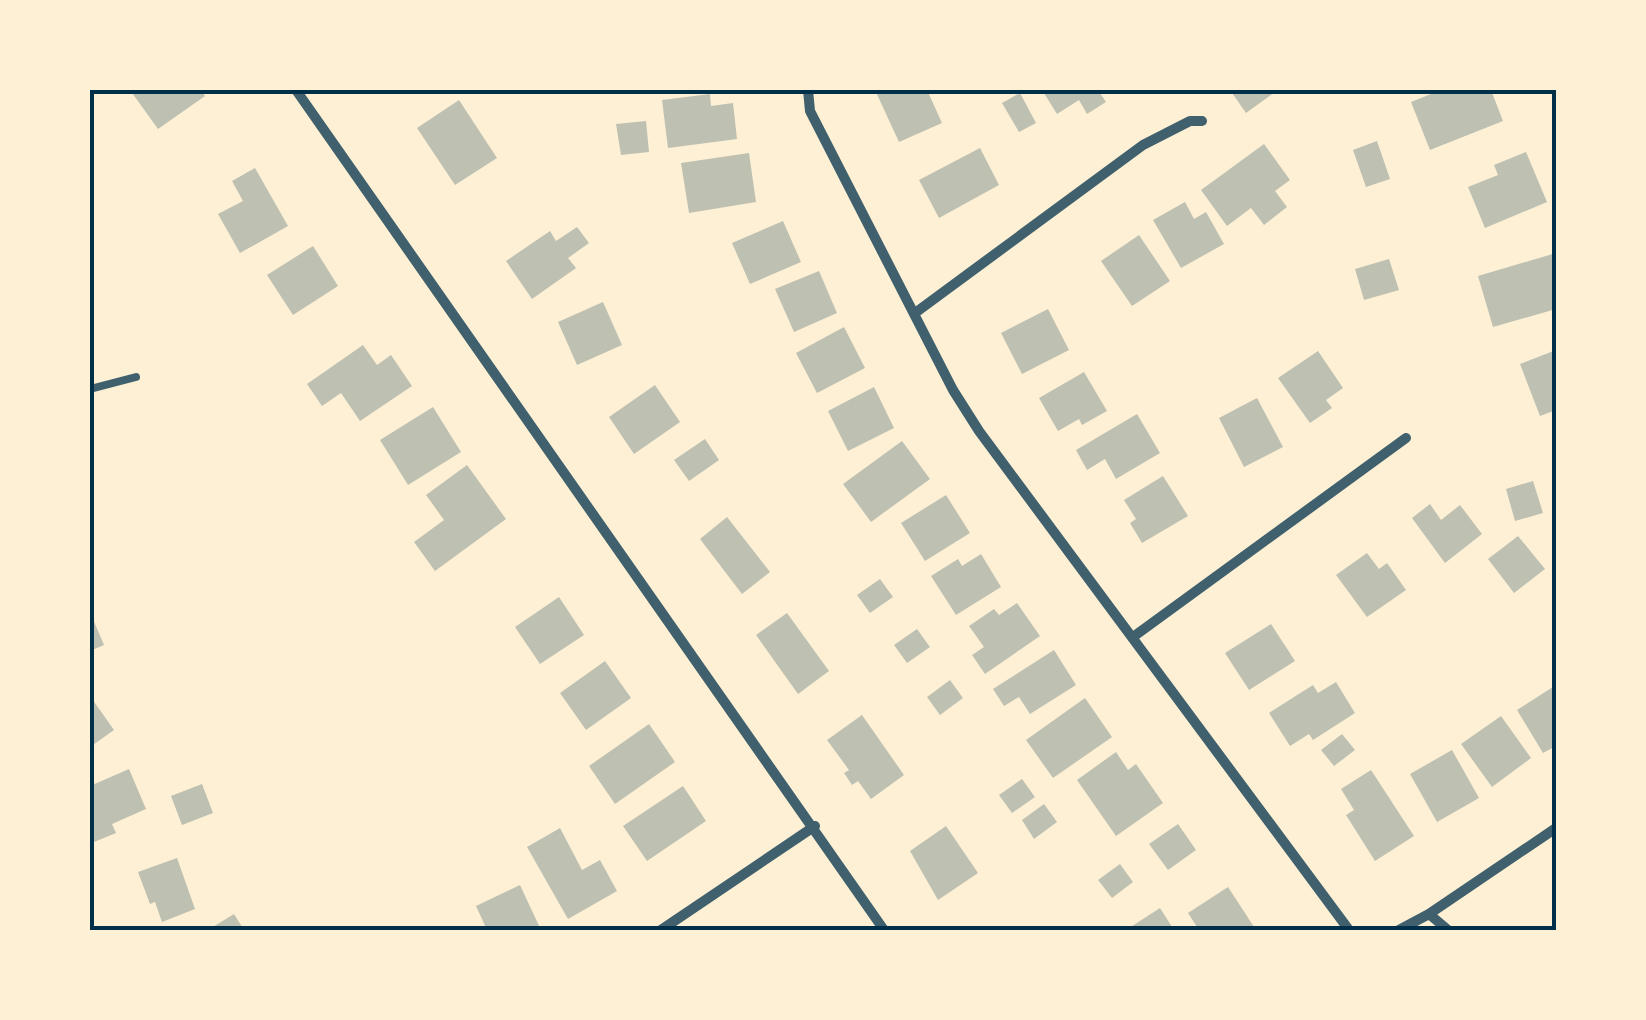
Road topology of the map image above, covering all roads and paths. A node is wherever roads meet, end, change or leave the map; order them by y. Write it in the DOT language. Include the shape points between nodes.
graph roads {
  1 [pos="296,90"];
  2 [pos="808,90"];
  3 [pos="1202,120"];
  4 [pos="915,313"];
  5 [pos="136,377"];
  6 [pos="90,389"];
  7 [pos="1406,438"];
  8 [pos="1133,636"];
  9 [pos="815,826"];
  10 [pos="1556,828"];
  11 [pos="1429,914"];
  12 [pos="661,930"];
  13 [pos="884,930"];
  14 [pos="1349,930"];
  15 [pos="1399,930"];
  16 [pos="1448,930"];
  1 -- 9 [label="street"];
  2 -- 4 [label="street" via="810,111"];
  3 -- 4 [label="street" via="1143,145"];
  4 -- 8 [label="street" via="979,431"];
  5 -- 6 [label="lane"];
  7 -- 8 [label="street"];
  8 -- 14 [label="street"];
  9 -- 12 [label="street"];
  9 -- 13 [label="street"];
  10 -- 11 [label="street"];
  11 -- 15 [label="street"];
  11 -- 16 [label="street"];
}
